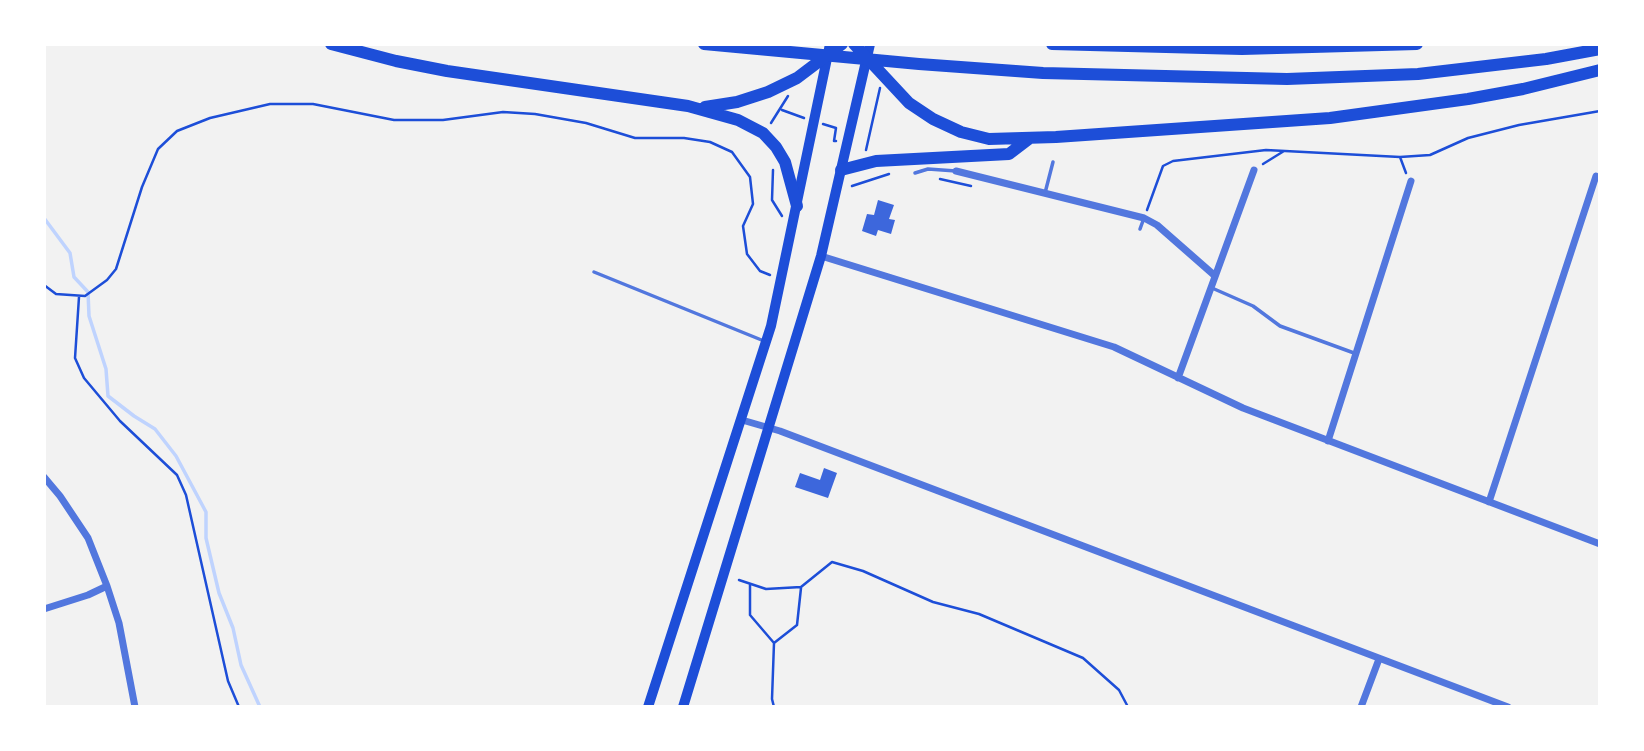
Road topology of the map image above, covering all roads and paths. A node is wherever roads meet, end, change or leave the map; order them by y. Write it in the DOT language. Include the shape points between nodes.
graph roads {
  1 [pos="331,44"];
  2 [pos="704,44"];
  3 [pos="842,44"];
  4 [pos="854,44"];
  5 [pos="870,44"];
  6 [pos="1052,44"];
  7 [pos="1417,44"];
  8 [pos="829,49"];
  9 [pos="1600,49"];
  10 [pos="867,59"];
  11 [pos="1600,70"];
  12 [pos="886,85"];
  13 [pos="688,106"];
  14 [pos="1600,111"];
  15 [pos="1031,138"];
  16 [pos="861,147"];
  17 [pos="1287,150"];
  18 [pos="1400,157"];
  19 [pos="1053,162"];
  20 [pos="841,170"];
  21 [pos="1254,170"];
  22 [pos="956,171"];
  23 [pos="915,173"];
  24 [pos="1596,176"];
  25 [pos="937,178"];
  26 [pos="1411,181"];
  27 [pos="852,186"];
  28 [pos="974,187"];
  29 [pos="1045,193"];
  30 [pos="797,206"];
  31 [pos="1144,218"];
  32 [pos="1140,229"];
  33 [pos="821,256"];
  34 [pos="760,271"];
  35 [pos="594,272"];
  36 [pos="1214,275"];
  37 [pos="44,285"];
  38 [pos="1210,287"];
  39 [pos="79,297"];
  40 [pos="766,342"];
  41 [pos="1356,354"];
  42 [pos="1178,378"];
  43 [pos="742,420"];
  44 [pos="769,428"];
  45 [pos="1328,441"];
  46 [pos="44,477"];
  47 [pos="1489,502"];
  48 [pos="1600,544"];
  49 [pos="739,580"];
  50 [pos="750,584"];
  51 [pos="107,586"];
  52 [pos="801,587"];
  53 [pos="44,608"];
  54 [pos="774,643"];
  55 [pos="1379,659"];
  56 [pos="135,707"];
  57 [pos="239,707"];
  58 [pos="648,707"];
  59 [pos="683,707"];
  60 [pos="774,707"];
  61 [pos="1128,707"];
  62 [pos="1361,707"];
  63 [pos="1508,707"];
  1 -- 13 [label="highway" via="447,71"];
  2 -- 9 [label="highway" via="1096,75 1356,78 1493,66"];
  3 -- 8 [label="highway"];
  4 -- 10 [label="highway"];
  5 -- 10 [label="highway"];
  6 -- 7 [label="highway" via="1242,50"];
  8 -- 13 [label="highway" via="796,78 768,92 737,103"];
  8 -- 30 [label="highway"];
  10 -- 12 [label="highway"];
  10 -- 20 [label="highway"];
  11 -- 15 [label="highway" via="1468,99 1343,116"];
  12 -- 15 [label="highway" via="933,120 961,132 989,139"];
  12 -- 16 [label="path" via="866,149"];
  13 -- 30 [label="highway" via="738,120 763,133 782,155"];
  14 -- 18 [label="path" via="1468,138 1430,155"];
  15 -- 20 [label="highway" via="1009,154 876,161"];
  17 -- 18 [label="path"];
  17 -- 21 [label="path"];
  17 -- 31 [label="path" via="1167,163 1159,173"];
  18 -- 26 [label="path"];
  19 -- 29 [label="lane"];
  20 -- 33 [label="highway"];
  21 -- 36 [label="street"];
  22 -- 23 [label="lane"];
  22 -- 29 [label="street"];
  23 -- 27 [label="path" via="880,176"];
  24 -- 47 [label="street"];
  25 -- 28 [label="path"];
  26 -- 41 [label="street"];
  29 -- 31 [label="street"];
  30 -- 40 [label="highway"];
  31 -- 32 [label="lane"];
  31 -- 36 [label="street"];
  33 -- 42 [label="street" via="1114,347"];
  33 -- 44 [label="highway"];
  34 -- 39 [label="path" via="747,254 743,226 753,204 750,177 732,152 710,142 635,138 535,114 394,120 313,104 270,104 177,131 158,149 116,269"];
  35 -- 40 [label="lane"];
  36 -- 38 [label="street"];
  37 -- 39 [label="path" via="56,294"];
  38 -- 41 [label="lane" via="1253,306 1280,326"];
  38 -- 42 [label="street"];
  39 -- 57 [label="path" via="75,358 84,378 120,421 177,474 186,495 228,681"];
  40 -- 43 [label="highway"];
  41 -- 45 [label="street"];
  42 -- 45 [label="street"];
  43 -- 44 [label="street"];
  43 -- 58 [label="highway"];
  44 -- 55 [label="street"];
  44 -- 59 [label="highway"];
  45 -- 47 [label="street"];
  46 -- 51 [label="street" via="88,538"];
  47 -- 48 [label="street"];
  49 -- 50 [label="path"];
  50 -- 52 [label="path" via="766,589"];
  50 -- 54 [label="path" via="750,615"];
  51 -- 53 [label="street"];
  51 -- 56 [label="street"];
  52 -- 54 [label="path" via="797,625"];
  52 -- 61 [label="path" via="832,562 863,571 1083,658 1119,690"];
  54 -- 60 [label="path"];
  55 -- 62 [label="street"];
  55 -- 63 [label="street"];
}
